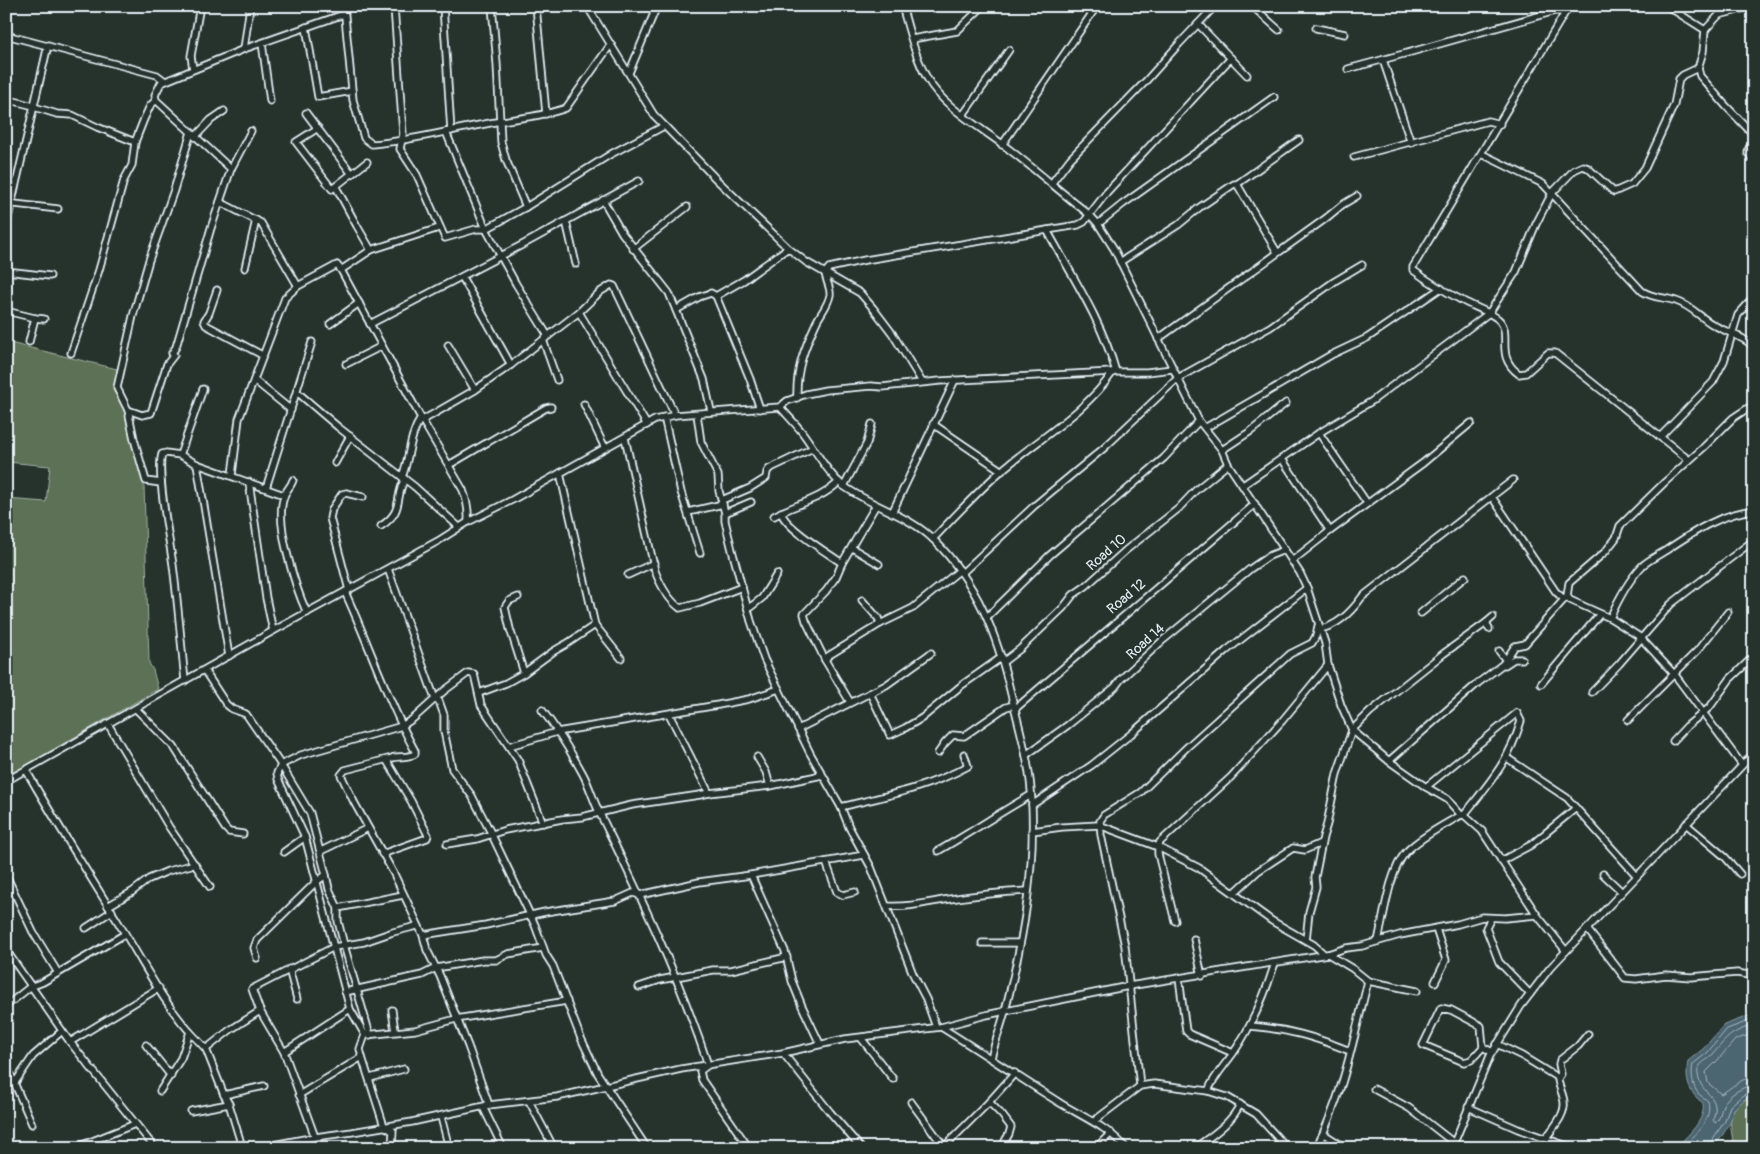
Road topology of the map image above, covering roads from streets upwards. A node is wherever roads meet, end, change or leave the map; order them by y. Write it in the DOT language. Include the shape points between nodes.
graph roads {
  1 [pos="200,6"];
  2 [pos="250,6"];
  3 [pos="344,6"];
  4 [pos="394,6"];
  5 [pos="443,6"];
  6 [pos="492,6"];
  7 [pos="536,6"];
  8 [pos="588,6"];
  9 [pos="657,6"];
  10 [pos="902,6"];
  11 [pos="983,6"];
  12 [pos="1215,6"];
  13 [pos="1667,6"];
  14 [pos="1753,6"];
  15 [pos="1095,7"];
  16 [pos="1253,7"];
  17 [pos="1566,8"];
  18 [pos="344,14"];
  19 [pos="1198,24"];
  20 [pos="306,27"];
  21 [pos="1316,28"];
  22 [pos="1279,30"];
  23 [pos="1705,30"];
  24 [pos="1345,34"];
  25 [pos="6,35"];
  26 [pos="912,39"];
  27 [pos="262,43"];
  28 [pos="611,44"];
  29 [pos="48,45"];
  30 [pos="244,49"];
  31 [pos="1010,50"];
  32 [pos="1231,58"];
  33 [pos="1383,60"];
  34 [pos="1698,68"];
  35 [pos="193,69"];
  36 [pos="1348,69"];
  37 [pos="629,73"];
  38 [pos="1247,74"];
  39 [pos="165,81"];
  40 [pos="352,90"];
  41 [pos="1274,97"];
  42 [pos="6,99"];
  43 [pos="156,100"];
  44 [pos="270,101"];
  45 [pos="34,106"];
  46 [pos="224,111"];
  47 [pos="306,113"];
  48 [pos="546,114"];
  49 [pos="963,115"];
  50 [pos="500,121"];
  51 [pos="1500,124"];
  52 [pos="664,126"];
  53 [pos="318,128"];
  54 [pos="251,131"];
  55 [pos="448,132"];
  56 [pos="193,134"];
  57 [pos="1754,135"];
  58 [pos="1299,140"];
  59 [pos="135,142"];
  60 [pos="401,142"];
  61 [pos="1411,143"];
  62 [pos="1754,144"];
  63 [pos="1002,145"];
  64 [pos="1482,154"];
  65 [pos="1354,157"];
  66 [pos="1754,161"];
  67 [pos="366,162"];
  68 [pos="231,169"];
  69 [pos="352,174"];
  70 [pos="639,181"];
  71 [pos="1051,184"];
  72 [pos="1238,184"];
  73 [pos="336,186"];
  74 [pos="1552,192"];
  75 [pos="1357,196"];
  76 [pos="603,200"];
  77 [pos="220,202"];
  78 [pos="9,203"];
  79 [pos="526,207"];
  80 [pos="687,207"];
  81 [pos="58,209"];
  82 [pos="1090,215"];
  83 [pos="256,220"];
  84 [pos="566,220"];
  85 [pos="1098,224"];
  86 [pos="6,227"];
  87 [pos="439,228"];
  88 [pos="486,228"];
  89 [pos="1047,230"];
  90 [pos="633,248"];
  91 [pos="788,248"];
  92 [pos="372,250"];
  93 [pos="1277,252"];
  94 [pos="502,256"];
  95 [pos="1120,262"];
  96 [pos="576,264"];
  97 [pos="1362,265"];
  98 [pos="245,268"];
  99 [pos="341,270"];
  100 [pos="6,271"];
  101 [pos="825,273"];
  102 [pos="50,276"];
  103 [pos="462,277"];
  104 [pos="298,286"];
  105 [pos="1441,288"];
  106 [pos="217,290"];
  107 [pos="716,296"];
  108 [pos="1754,297"];
  109 [pos="359,303"];
  110 [pos="676,310"];
  111 [pos="6,311"];
  112 [pos="579,312"];
  113 [pos="1489,313"];
  114 [pos="34,318"];
  115 [pos="44,319"];
  116 [pos="330,324"];
  117 [pos="370,324"];
  118 [pos="1732,334"];
  119 [pos="545,338"];
  120 [pos="1158,338"];
  121 [pos="29,342"];
  122 [pos="312,342"];
  123 [pos="448,345"];
  124 [pos="382,346"];
  125 [pos="1754,347"];
  126 [pos="71,353"];
  127 [pos="262,355"];
  128 [pos="346,364"];
  129 [pos="511,366"];
  130 [pos="1172,369"];
  131 [pos="1115,372"];
  132 [pos="1178,378"];
  133 [pos="254,380"];
  134 [pos="557,380"];
  135 [pos="955,380"];
  136 [pos="922,382"];
  137 [pos="203,389"];
  138 [pos="475,390"];
  139 [pos="297,392"];
  140 [pos="796,398"];
  141 [pos="1286,403"];
  142 [pos="584,404"];
  143 [pos="1754,404"];
  144 [pos="551,407"];
  145 [pos="780,407"];
  146 [pos="760,409"];
  147 [pos="128,410"];
  148 [pos="291,410"];
  149 [pos="711,411"];
  150 [pos="697,414"];
  151 [pos="675,415"];
  152 [pos="664,417"];
  153 [pos="422,419"];
  154 [pos="1199,421"];
  155 [pos="1472,422"];
  156 [pos="872,424"];
  157 [pos="934,424"];
  158 [pos="647,425"];
  159 [pos="1206,428"];
  160 [pos="1320,433"];
  161 [pos="350,436"];
  162 [pos="1660,437"];
  163 [pos="625,438"];
  164 [pos="605,448"];
  165 [pos="813,448"];
  166 [pos="1222,450"];
  167 [pos="180,455"];
  168 [pos="1282,459"];
  169 [pos="1689,460"];
  170 [pos="335,463"];
  171 [pos="197,464"];
  172 [pos="1228,464"];
  173 [pos="449,465"];
  174 [pos="1002,471"];
  175 [pos="560,473"];
  176 [pos="232,475"];
  177 [pos="404,478"];
  178 [pos="293,480"];
  179 [pos="1513,480"];
  180 [pos="249,482"];
  181 [pos="162,483"];
  182 [pos="841,484"];
  183 [pos="1243,485"];
  184 [pos="266,488"];
  185 [pos="284,495"];
  186 [pos="364,497"];
  187 [pos="1492,497"];
  188 [pos="722,502"];
  189 [pos="751,502"];
  190 [pos="1367,503"];
  191 [pos="1255,504"];
  192 [pos="876,505"];
  193 [pos="1754,510"];
  194 [pos="688,512"];
  195 [pos="725,512"];
  196 [pos="781,512"];
  197 [pos="892,513"];
  198 [pos="774,516"];
  199 [pos="468,522"];
  200 [pos="381,526"];
  201 [pos="459,527"];
  202 [pos="1330,531"];
  203 [pos="933,539"];
  204 [pos="1754,540"];
  205 [pos="852,548"];
  206 [pos="1284,550"];
  207 [pos="700,553"];
  208 [pos="1292,561"];
  209 [pos="654,563"];
  210 [pos="842,563"];
  211 [pos="879,564"];
  212 [pos="388,569"];
  213 [pos="961,571"];
  214 [pos="777,574"];
  215 [pos="628,576"];
  216 [pos="1465,577"];
  217 [pos="742,587"];
  218 [pos="1307,588"];
  219 [pos="347,591"];
  220 [pos="518,597"];
  221 [pos="1565,597"];
  222 [pos="862,600"];
  223 [pos="748,609"];
  224 [pos="1728,612"];
  225 [pos="307,613"];
  226 [pos="1421,613"];
  227 [pos="1600,614"];
  228 [pos="987,616"];
  229 [pos="1494,617"];
  230 [pos="1610,618"];
  231 [pos="880,624"];
  232 [pos="595,625"];
  233 [pos="1319,627"];
  234 [pos="273,631"];
  235 [pos="1640,637"];
  236 [pos="1499,651"];
  237 [pos="931,653"];
  238 [pos="229,656"];
  239 [pos="1754,656"];
  240 [pos="825,657"];
  241 [pos="622,658"];
  242 [pos="1522,659"];
  243 [pos="1002,660"];
  244 [pos="1504,662"];
  245 [pos="1328,665"];
  246 [pos="204,670"];
  247 [pos="524,673"];
  248 [pos="1675,674"];
  249 [pos="185,681"];
  250 [pos="1541,684"];
  251 [pos="779,689"];
  252 [pos="1592,692"];
  253 [pos="479,693"];
  254 [pos="870,693"];
  255 [pos="435,699"];
  256 [pos="850,702"];
  257 [pos="1014,707"];
  258 [pos="136,709"];
  259 [pos="542,710"];
  260 [pos="1704,712"];
  261 [pos="669,714"];
  262 [pos="1628,720"];
  263 [pos="108,724"];
  264 [pos="402,726"];
  265 [pos="798,729"];
  266 [pos="1352,730"];
  267 [pos="558,732"];
  268 [pos="1673,741"];
  269 [pos="509,746"];
  270 [pos="938,753"];
  271 [pos="1754,753"];
  272 [pos="964,754"];
  273 [pos="1026,755"];
  274 [pos="757,757"];
  275 [pos="388,758"];
  276 [pos="1507,758"];
  277 [pos="1389,761"];
  278 [pos="1742,765"];
  279 [pos="281,766"];
  280 [pos="26,770"];
  281 [pos="822,775"];
  282 [pos="6,781"];
  283 [pos="770,786"];
  284 [pos="1426,787"];
  285 [pos="709,792"];
  286 [pos="1031,795"];
  287 [pos="1032,805"];
  288 [pos="841,807"];
  289 [pos="1576,808"];
  290 [pos="599,813"];
  291 [pos="1463,815"];
  292 [pos="543,823"];
  293 [pos="1686,824"];
  294 [pos="1099,826"];
  295 [pos="368,828"];
  296 [pos="1032,831"];
  297 [pos="492,833"];
  298 [pos="244,834"];
  299 [pos="305,837"];
  300 [pos="1321,843"];
  301 [pos="447,844"];
  302 [pos="1158,847"];
  303 [pos="321,851"];
  304 [pos="938,851"];
  305 [pos="284,852"];
  306 [pos="382,854"];
  307 [pos="864,854"];
  308 [pos="1501,861"];
  309 [pos="826,862"];
  310 [pos="195,864"];
  311 [pos="1603,874"];
  312 [pos="1740,874"];
  313 [pos="6,875"];
  314 [pos="326,875"];
  315 [pos="751,876"];
  316 [pos="1637,876"];
  317 [pos="316,882"];
  318 [pos="210,887"];
  319 [pos="1028,891"];
  320 [pos="856,892"];
  321 [pos="1622,892"];
  322 [pos="1234,893"];
  323 [pos="403,895"];
  324 [pos="640,895"];
  325 [pos="887,906"];
  326 [pos="110,908"];
  327 [pos="338,908"];
  328 [pos="530,915"];
  329 [pos="1537,915"];
  330 [pos="1491,918"];
  331 [pos="1175,921"];
  332 [pos="417,926"];
  333 [pos="86,928"];
  334 [pos="1436,929"];
  335 [pos="1587,929"];
  336 [pos="126,934"];
  337 [pos="422,935"];
  338 [pos="1194,939"];
  339 [pos="1306,940"];
  340 [pos="1378,942"];
  341 [pos="982,943"];
  342 [pos="1019,943"];
  343 [pos="344,945"];
  344 [pos="334,947"];
  345 [pos="543,948"];
  346 [pos="6,950"];
  347 [pos="1566,952"];
  348 [pos="1326,954"];
  349 [pos="787,957"];
  350 [pos="257,958"];
  351 [pos="1275,963"];
  352 [pos="436,968"];
  353 [pos="289,969"];
  354 [pos="58,973"];
  355 [pos="1202,976"];
  356 [pos="1754,976"];
  357 [pos="675,978"];
  358 [pos="1179,978"];
  359 [pos="1368,981"];
  360 [pos="1435,982"];
  361 [pos="1129,986"];
  362 [pos="30,987"];
  363 [pos="639,987"];
  364 [pos="159,988"];
  365 [pos="356,988"];
  366 [pos="1417,991"];
  367 [pos="345,992"];
  368 [pos="1530,994"];
  369 [pos="297,999"];
  370 [pos="566,1001"];
  371 [pos="6,1006"];
  372 [pos="350,1009"];
  373 [pos="392,1010"];
  374 [pos="260,1011"];
  375 [pos="1005,1011"];
  376 [pos="456,1019"];
  377 [pos="1250,1026"];
  378 [pos="938,1027"];
  379 [pos="62,1031"];
  380 [pos="395,1031"];
  381 [pos="190,1032"];
  382 [pos="1588,1034"];
  383 [pos="367,1035"];
  384 [pos="862,1038"];
  385 [pos="70,1042"];
  386 [pos="820,1044"];
  387 [pos="1496,1044"];
  388 [pos="146,1045"];
  389 [pos="1484,1048"];
  390 [pos="206,1049"];
  391 [pos="1350,1051"];
  392 [pos="284,1052"];
  393 [pos="1492,1052"];
  394 [pos="783,1053"];
  395 [pos="1233,1054"];
  396 [pos="362,1057"];
  397 [pos="991,1058"];
  398 [pos="6,1064"];
  399 [pos="708,1065"];
  400 [pos="404,1069"];
  401 [pos="1015,1073"];
  402 [pos="170,1076"];
  403 [pos="370,1078"];
  404 [pos="1558,1078"];
  405 [pos="893,1080"];
  406 [pos="14,1084"];
  407 [pos="264,1086"];
  408 [pos="608,1086"];
  409 [pos="1140,1086"];
  410 [pos="1374,1089"];
  411 [pos="160,1091"];
  412 [pos="1208,1091"];
  413 [pos="224,1095"];
  414 [pos="299,1095"];
  415 [pos="529,1100"];
  416 [pos="911,1102"];
  417 [pos="989,1102"];
  418 [pos="229,1104"];
  419 [pos="1240,1104"];
  420 [pos="486,1106"];
  421 [pos="1468,1106"];
  422 [pos="191,1111"];
  423 [pos="441,1117"];
  424 [pos="1094,1121"];
  425 [pos="32,1124"];
  426 [pos="135,1124"];
  427 [pos="384,1126"];
  428 [pos="1111,1133"];
  429 [pos="1324,1134"];
  430 [pos="315,1137"];
  431 [pos="1546,1138"];
  432 [pos="1005,1141"];
  433 [pos="85,1146"];
  434 [pos="1451,1146"];
  435 [pos="390,1147"];
  436 [pos="945,1147"];
  437 [pos="1570,1147"];
  438 [pos="75,1148"];
  439 [pos="155,1148"];
  440 [pos="241,1148"];
  441 [pos="257,1148"];
  442 [pos="449,1148"];
  443 [pos="503,1148"];
  444 [pos="554,1148"];
  445 [pos="647,1148"];
  446 [pos="749,1148"];
  447 [pos="862,1148"];
  448 [pos="1096,1148"];
  449 [pos="1126,1148"];
  450 [pos="1195,1148"];
  451 [pos="1287,1148"];
  452 [pos="1316,1148"];
  453 [pos="1346,1148"];
  1 -- 35 [label="street" via="191,56"];
  2 -- 30 [label="street"];
  3 -- 18 [label="street"];
  4 -- 60 [label="street" via="404,134"];
  5 -- 55 [label="street"];
  6 -- 50 [label="street"];
  7 -- 48 [label="street"];
  8 -- 28 [label="street"];
  9 -- 37 [label="street"];
  10 -- 26 [label="street"];
  11 -- 26 [label="street" via="957,30"];
  12 -- 19 [label="street"];
  13 -- 23 [label="street"];
  14 -- 23 [label="street" via="1719,15"];
  15 -- 63 [label="street"];
  16 -- 22 [label="street"];
  17 -- 33 [label="street"];
  17 -- 51 [label="street"];
  18 -- 20 [label="street"];
  18 -- 40 [label="street"];
  19 -- 32 [label="street"];
  19 -- 71 [label="street" via="1070,159"];
  20 -- 27 [label="street"];
  20 -- 40 [label="street" via="318,97"];
  21 -- 24 [label="street"];
  23 -- 34 [label="street"];
  25 -- 29 [label="street"];
  26 -- 49 [label="street" via="927,78 945,101"];
  27 -- 30 [label="street"];
  27 -- 44 [label="street"];
  28 -- 37 [label="street"];
  28 -- 48 [label="street" via="566,108"];
  29 -- 39 [label="street" via="157,75"];
  29 -- 45 [label="street"];
  30 -- 35 [label="street"];
  31 -- 49 [label="street"];
  32 -- 38 [label="street"];
  32 -- 82 [label="street"];
  33 -- 36 [label="street"];
  33 -- 61 [label="street"];
  34 -- 57 [label="street" via="1700,76"];
  34 -- 74 [label="street" via="1679,79 1674,105 1645,168 1632,184 1614,192 1583,166 1574,170"];
  35 -- 39 [label="street"];
  37 -- 52 [label="street"];
  39 -- 43 [label="street" via="161,83"];
  40 -- 60 [label="street" via="364,138 372,144"];
  41 -- 85 [label="street"];
  42 -- 45 [label="street"];
  43 -- 56 [label="street"];
  43 -- 59 [label="street" via="150,106"];
  45 -- 59 [label="street" via="72,115"];
  45 -- 78 [label="street"];
  46 -- 56 [label="street"];
  47 -- 53 [label="street"];
  48 -- 50 [label="street"];
  49 -- 63 [label="street"];
  50 -- 55 [label="street"];
  50 -- 79 [label="street" via="506,160"];
  51 -- 61 [label="street" via="1488,121"];
  51 -- 64 [label="street"];
  52 -- 79 [label="street" via="611,154"];
  52 -- 91 [label="street"];
  53 -- 69 [label="street"];
  53 -- 73 [label="street" via="296,142 332,189"];
  54 -- 68 [label="street"];
  55 -- 60 [label="street"];
  55 -- 88 [label="street"];
  56 -- 68 [label="street"];
  56 -- 147 [label="street" via="149,260 119,372 117,388"];
  58 -- 72 [label="street"];
  59 -- 126 [label="street" via="132,165 124,180"];
  60 -- 87 [label="street" via="400,149 417,175"];
  61 -- 65 [label="street"];
  62 -- 66 [label="street" via="1748,153"];
  63 -- 71 [label="street"];
  64 -- 74 [label="street" via="1534,178"];
  64 -- 105 [label="street" via="1413,267"];
  67 -- 69 [label="street"];
  68 -- 77 [label="street"];
  69 -- 73 [label="street"];
  70 -- 76 [label="street"];
  71 -- 82 [label="street"];
  72 -- 93 [label="street"];
  72 -- 95 [label="street"];
  73 -- 92 [label="street"];
  74 -- 113 [label="street" via="1516,272"];
  74 -- 118 [label="street" via="1642,291 1649,296 1686,305"];
  75 -- 93 [label="street"];
  76 -- 84 [label="street"];
  76 -- 90 [label="street"];
  77 -- 83 [label="street"];
  77 -- 147 [label="street" via="172,353 174,356 166,364 151,413 142,415"];
  78 -- 81 [label="street"];
  78 -- 86 [label="street"];
  79 -- 88 [label="street"];
  80 -- 90 [label="street"];
  82 -- 85 [label="street"];
  82 -- 89 [label="street" via="1078,225"];
  83 -- 98 [label="street"];
  83 -- 104 [label="street" via="265,228"];
  84 -- 94 [label="street"];
  84 -- 96 [label="street"];
  85 -- 95 [label="street"];
  87 -- 88 [label="street" via="445,238"];
  87 -- 92 [label="street"];
  88 -- 94 [label="street"];
  89 -- 101 [label="street" via="865,260 829,268"];
  89 -- 131 [label="street" via="1092,312"];
  90 -- 110 [label="street" via="664,286"];
  91 -- 101 [label="street"];
  91 -- 107 [label="street"];
  92 -- 99 [label="street"];
  93 -- 120 [label="street"];
  94 -- 103 [label="street"];
  94 -- 119 [label="street"];
  95 -- 120 [label="street"];
  97 -- 132 [label="street" via="1270,327"];
  99 -- 104 [label="street" via="334,266"];
  99 -- 109 [label="street"];
  100 -- 102 [label="street"];
  101 -- 136 [label="street" via="860,293 874,308"];
  101 -- 140 [label="street" via="830,295 799,365"];
  103 -- 117 [label="street"];
  103 -- 129 [label="street"];
  104 -- 127 [label="street" via="285,298"];
  105 -- 113 [label="street"];
  105 -- 159 [label="street" via="1368,338 1331,355"];
  106 -- 127 [label="street" via="204,321 206,324"];
  107 -- 110 [label="street" via="705,294"];
  107 -- 146 [label="street"];
  108 -- 118 [label="street" via="1738,315"];
  109 -- 116 [label="street"];
  109 -- 117 [label="street"];
  110 -- 149 [label="street" via="704,379"];
  111 -- 114 [label="street"];
  112 -- 119 [label="street"];
  112 -- 151 [label="street" via="607,286 614,286"];
  112 -- 158 [label="street"];
  113 -- 160 [label="street" via="1372,401"];
  113 -- 162 [label="street" via="1504,329 1506,361 1513,370 1519,374 1526,373 1548,353 1555,353"];
  114 -- 115 [label="street"];
  114 -- 121 [label="street"];
  117 -- 124 [label="street"];
  118 -- 125 [label="street"];
  118 -- 162 [label="street" via="1714,382"];
  119 -- 129 [label="street"];
  119 -- 134 [label="street"];
  120 -- 130 [label="street"];
  122 -- 139 [label="street"];
  123 -- 138 [label="street"];
  124 -- 128 [label="street"];
  124 -- 153 [label="street"];
  127 -- 133 [label="street"];
  129 -- 138 [label="street"];
  130 -- 131 [label="street"];
  130 -- 132 [label="street"];
  131 -- 135 [label="street"];
  131 -- 174 [label="street" via="1070,416"];
  132 -- 154 [label="street"];
  132 -- 213 [label="street" via="1104,448"];
  133 -- 148 [label="street"];
  133 -- 176 [label="street" via="239,418"];
  135 -- 136 [label="street"];
  135 -- 157 [label="street"];
  136 -- 140 [label="street" via="826,390"];
  137 -- 167 [label="street"];
  138 -- 153 [label="street"];
  139 -- 148 [label="street"];
  139 -- 161 [label="street"];
  140 -- 145 [label="street"];
  141 -- 166 [label="street"];
  142 -- 164 [label="street"];
  143 -- 169 [label="street" via="1733,418"];
  144 -- 173 [label="street"];
  145 -- 146 [label="street"];
  145 -- 165 [label="street"];
  146 -- 149 [label="street"];
  147 -- 181 [label="street" via="146,481"];
  148 -- 184 [label="street"];
  149 -- 150 [label="street"];
  150 -- 151 [label="street"];
  150 -- 188 [label="street" via="701,442 716,470"];
  151 -- 152 [label="street"];
  152 -- 158 [label="street"];
  152 -- 194 [label="street"];
  153 -- 173 [label="street"];
  153 -- 177 [label="street" via="410,442"];
  154 -- 159 [label="street"];
  154 -- 228 [label="street" via="1164,458 1050,555"];
  155 -- 190 [label="street" via="1424,463"];
  156 -- 182 [label="street" via="867,443"];
  157 -- 174 [label="street"];
  157 -- 197 [label="street"];
  158 -- 163 [label="street"];
  159 -- 166 [label="street"];
  160 -- 168 [label="street"];
  160 -- 190 [label="street"];
  161 -- 170 [label="street"];
  161 -- 177 [label="street"];
  162 -- 169 [label="street"];
  163 -- 164 [label="street"];
  163 -- 209 [label="street"];
  164 -- 175 [label="street"];
  165 -- 182 [label="street"];
  165 -- 188 [label="street" via="768,470 766,478"];
  166 -- 172 [label="street"];
  167 -- 171 [label="street"];
  167 -- 181 [label="street" via="162,454"];
  168 -- 183 [label="street"];
  168 -- 202 [label="street"];
  169 -- 221 [label="street" via="1620,526 1616,538 1605,552 1569,583"];
  171 -- 176 [label="street"];
  171 -- 238 [label="street"];
  172 -- 183 [label="street"];
  172 -- 243 [label="street, Road 10" via="1073,595 1056,615"];
  173 -- 199 [label="street" via="467,502"];
  174 -- 203 [label="street"];
  175 -- 199 [label="street"];
  175 -- 232 [label="street"];
  176 -- 180 [label="street"];
  177 -- 200 [label="street" via="396,512"];
  177 -- 201 [label="street"];
  178 -- 185 [label="street"];
  179 -- 187 [label="street"];
  180 -- 184 [label="street"];
  180 -- 234 [label="street"];
  181 -- 249 [label="street"];
  182 -- 192 [label="street"];
  182 -- 196 [label="street" via="824,495"];
  183 -- 191 [label="street"];
  184 -- 185 [label="street"];
  185 -- 225 [label="street" via="282,519 292,573"];
  186 -- 219 [label="street" via="342,494 330,518"];
  187 -- 221 [label="street" via="1556,592"];
  187 -- 233 [label="street" via="1362,597 1345,616 1330,626"];
  188 -- 194 [label="street"];
  188 -- 195 [label="street"];
  189 -- 195 [label="street"];
  190 -- 202 [label="street"];
  191 -- 206 [label="street"];
  191 -- 257 [label="street, Road 12"];
  192 -- 197 [label="street"];
  192 -- 205 [label="street"];
  193 -- 230 [label="street" via="1727,515 1703,526 1653,557 1629,582"];
  194 -- 207 [label="street"];
  195 -- 217 [label="street"];
  196 -- 198 [label="street"];
  196 -- 210 [label="street" via="785,521"];
  197 -- 203 [label="street"];
  199 -- 201 [label="street"];
  201 -- 212 [label="street"];
  202 -- 208 [label="street"];
  203 -- 213 [label="street"];
  204 -- 235 [label="street" via="1671,604"];
  205 -- 210 [label="street"];
  205 -- 211 [label="street"];
  206 -- 208 [label="street"];
  206 -- 273 [label="street, Road 14" via="1250,569 1162,641 1115,687"];
  208 -- 218 [label="street"];
  209 -- 215 [label="street"];
  209 -- 217 [label="street" via="658,579 680,608"];
  210 -- 240 [label="street" via="826,591 804,614"];
  212 -- 219 [label="street"];
  212 -- 255 [label="street"];
  213 -- 228 [label="street"];
  213 -- 231 [label="street" via="913,608"];
  214 -- 223 [label="street" via="762,598"];
  216 -- 226 [label="street"];
  217 -- 223 [label="street"];
  218 -- 233 [label="street"];
  218 -- 287 [label="street" via="1226,651 1092,765"];
  219 -- 225 [label="street"];
  219 -- 264 [label="street"];
  220 -- 247 [label="street" via="505,607"];
  221 -- 227 [label="street"];
  221 -- 244 [label="street" via="1525,644 1514,646"];
  222 -- 231 [label="street"];
  223 -- 251 [label="street" via="764,659"];
  224 -- 248 [label="street"];
  225 -- 234 [label="street"];
  227 -- 230 [label="street"];
  227 -- 250 [label="street"];
  228 -- 243 [label="street"];
  229 -- 266 [label="street" via="1488,626 1443,654"];
  230 -- 235 [label="street"];
  231 -- 240 [label="street"];
  232 -- 241 [label="street"];
  232 -- 247 [label="street"];
  233 -- 245 [label="street"];
  233 -- 294 [label="street" via="1312,643 1290,654 1259,680 1141,792 1101,818"];
  234 -- 238 [label="street"];
  235 -- 248 [label="street"];
  235 -- 252 [label="street"];
  236 -- 244 [label="street"];
  237 -- 254 [label="street"];
  238 -- 246 [label="street"];
  239 -- 260 [label="street" via="1730,679"];
  240 -- 256 [label="street"];
  242 -- 244 [label="street" via="1514,659 1506,665"];
  243 -- 254 [label="street, Road 10" via="962,685 922,718 890,735"];
  243 -- 257 [label="street"];
  244 -- 277 [label="street"];
  245 -- 266 [label="street"];
  245 -- 302 [label="street" via="1231,777"];
  246 -- 249 [label="street"];
  246 -- 279 [label="street" via="226,704 246,714"];
  247 -- 253 [label="street"];
  248 -- 260 [label="street"];
  248 -- 262 [label="street"];
  249 -- 258 [label="street"];
  251 -- 261 [label="street" via="749,699"];
  251 -- 265 [label="street"];
  253 -- 255 [label="street" via="474,674 470,672"];
  253 -- 269 [label="street" via="484,710"];
  254 -- 256 [label="street"];
  255 -- 264 [label="street"];
  255 -- 297 [label="street" via="439,701 444,715 452,769"];
  256 -- 265 [label="street"];
  257 -- 270 [label="street, Road 12" via="1006,707 964,736 953,735"];
  257 -- 273 [label="street"];
  258 -- 263 [label="street"];
  258 -- 298 [label="street" via="174,747 229,832"];
  259 -- 267 [label="street"];
  260 -- 268 [label="street"];
  260 -- 278 [label="street"];
  261 -- 267 [label="street"];
  261 -- 285 [label="street"];
  263 -- 280 [label="street"];
  263 -- 310 [label="street" via="168,827"];
  264 -- 275 [label="street" via="415,754"];
  264 -- 279 [label="street" via="301,755"];
  265 -- 281 [label="street"];
  266 -- 277 [label="street"];
  266 -- 300 [label="street" via="1337,774"];
  267 -- 269 [label="street"];
  267 -- 290 [label="street" via="583,773"];
  269 -- 292 [label="street" via="523,770"];
  271 -- 278 [label="street"];
  272 -- 288 [label="street" via="968,766 940,780"];
  273 -- 286 [label="street"];
  274 -- 283 [label="street"];
  275 -- 295 [label="street" via="344,770 341,775"];
  275 -- 306 [label="street" via="388,764 428,836"];
  276 -- 284 [label="street" via="1521,721 1517,714"];
  276 -- 289 [label="street" via="1567,798"];
  276 -- 291 [label="street"];
  277 -- 284 [label="street"];
  278 -- 293 [label="street"];
  279 -- 299 [label="street" via="278,779"];
  279 -- 303 [label="street" via="310,813"];
  280 -- 282 [label="street"];
  280 -- 326 [label="street"];
  281 -- 283 [label="street"];
  281 -- 288 [label="street"];
  283 -- 285 [label="street"];
  284 -- 291 [label="street" via="1447,799"];
  285 -- 290 [label="street"];
  286 -- 287 [label="street"];
  286 -- 304 [label="street"];
  287 -- 296 [label="street"];
  288 -- 307 [label="street"];
  289 -- 308 [label="street" via="1531,845"];
  289 -- 316 [label="street"];
  290 -- 292 [label="street"];
  290 -- 324 [label="street"];
  291 -- 308 [label="street" via="1482,831"];
  291 -- 340 [label="street" via="1406,852 1394,874"];
  292 -- 297 [label="street"];
  293 -- 312 [label="street"];
  293 -- 316 [label="street"];
  294 -- 296 [label="street"];
  294 -- 302 [label="street"];
  294 -- 361 [label="street" via="1125,946"];
  295 -- 303 [label="street"];
  295 -- 306 [label="street"];
  296 -- 319 [label="street"];
  297 -- 301 [label="street"];
  297 -- 328 [label="street"];
  299 -- 305 [label="street"];
  299 -- 317 [label="street"];
  300 -- 322 [label="street" via="1305,850 1293,848 1258,871"];
  300 -- 339 [label="street"];
  302 -- 322 [label="street" via="1199,868"];
  302 -- 331 [label="street"];
  303 -- 314 [label="street"];
  306 -- 323 [label="street"];
  307 -- 309 [label="street"];
  307 -- 325 [label="street"];
  308 -- 329 [label="street"];
  309 -- 315 [label="street"];
  309 -- 320 [label="street" via="836,891 844,895"];
  310 -- 318 [label="street"];
  310 -- 326 [label="street" via="156,876"];
  311 -- 321 [label="street"];
  313 -- 354 [label="street" via="32,932"];
  314 -- 317 [label="street"];
  314 -- 327 [label="street"];
  315 -- 324 [label="street" via="699,882"];
  315 -- 349 [label="street"];
  316 -- 321 [label="street"];
  317 -- 344 [label="street"];
  317 -- 350 [label="street" via="257,940 254,948"];
  319 -- 325 [label="street"];
  319 -- 342 [label="street"];
  321 -- 335 [label="street"];
  322 -- 339 [label="street" via="1272,921"];
  323 -- 327 [label="street"];
  323 -- 332 [label="street"];
  324 -- 328 [label="street" via="633,893 615,901"];
  324 -- 357 [label="street"];
  325 -- 378 [label="street"];
  326 -- 333 [label="street"];
  326 -- 336 [label="street"];
  327 -- 343 [label="street"];
  328 -- 337 [label="street"];
  328 -- 345 [label="street"];
  329 -- 330 [label="street"];
  329 -- 347 [label="street"];
  330 -- 334 [label="street" via="1482,917"];
  330 -- 368 [label="street" via="1486,928 1496,957"];
  332 -- 337 [label="street"];
  332 -- 343 [label="street"];
  334 -- 340 [label="street"];
  334 -- 360 [label="street" via="1446,960"];
  335 -- 347 [label="street"];
  335 -- 356 [label="street" via="1625,978 1737,973"];
  336 -- 354 [label="street"];
  336 -- 364 [label="street"];
  337 -- 352 [label="street"];
  338 -- 355 [label="street"];
  339 -- 348 [label="street"];
  340 -- 348 [label="street"];
  341 -- 342 [label="street"];
  342 -- 375 [label="street"];
  343 -- 344 [label="street"];
  343 -- 365 [label="street"];
  344 -- 353 [label="street"];
  344 -- 367 [label="street"];
  345 -- 352 [label="street" via="508,954 496,960"];
  345 -- 370 [label="street"];
  346 -- 362 [label="street"];
  347 -- 368 [label="street"];
  348 -- 351 [label="street"];
  348 -- 359 [label="street"];
  349 -- 357 [label="street"];
  349 -- 386 [label="street" via="792,980"];
  351 -- 355 [label="street"];
  351 -- 377 [label="street"];
  352 -- 365 [label="street" via="422,975"];
  352 -- 376 [label="street"];
  353 -- 369 [label="street"];
  353 -- 374 [label="street" via="252,989"];
  354 -- 362 [label="street"];
  355 -- 358 [label="street"];
  357 -- 363 [label="street"];
  357 -- 399 [label="street"];
  358 -- 361 [label="street"];
  358 -- 395 [label="street" via="1186,1031"];
  359 -- 366 [label="street"];
  359 -- 391 [label="street"];
  361 -- 375 [label="street"];
  361 -- 409 [label="street"];
  362 -- 371 [label="street"];
  362 -- 379 [label="street"];
  364 -- 381 [label="street" via="175,1016"];
  364 -- 385 [label="street"];
  365 -- 367 [label="street"];
  365 -- 383 [label="street"];
  367 -- 372 [label="street"];
  368 -- 387 [label="street"];
  370 -- 376 [label="street"];
  370 -- 408 [label="street" via="598,1074"];
  372 -- 383 [label="street"];
  372 -- 392 [label="street"];
  373 -- 380 [label="street"];
  374 -- 390 [label="street"];
  374 -- 392 [label="street"];
  375 -- 378 [label="street"];
  375 -- 397 [label="street"];
  376 -- 380 [label="street" via="416,1030"];
  376 -- 420 [label="street" via="468,1046"];
  377 -- 391 [label="street" via="1280,1028"];
  377 -- 395 [label="street"];
  378 -- 384 [label="street"];
  378 -- 397 [label="street"];
  379 -- 385 [label="street"];
  379 -- 406 [label="street" via="33,1056"];
  380 -- 383 [label="street"];
  381 -- 390 [label="street"];
  381 -- 402 [label="street" via="181,1058"];
  382 -- 404 [label="street" via="1560,1060 1561,1074"];
  383 -- 396 [label="street" via="360,1049"];
  384 -- 386 [label="street"];
  384 -- 405 [label="street"];
  385 -- 426 [label="street"];
  386 -- 394 [label="street"];
  387 -- 393 [label="street"];
  387 -- 404 [label="street"];
  388 -- 402 [label="street"];
  389 -- 389 [label="street" via="1464,1062 1423,1045 1441,1008 1481,1026"];
  389 -- 393 [label="street"];
  390 -- 413 [label="street"];
  391 -- 429 [label="street" via="1344,1082"];
  392 -- 414 [label="street"];
  393 -- 421 [label="street"];
  394 -- 399 [label="street"];
  394 -- 447 [label="street"];
  395 -- 412 [label="street"];
  396 -- 403 [label="street"];
  396 -- 414 [label="street"];
  397 -- 401 [label="street"];
  398 -- 406 [label="street"];
  399 -- 408 [label="street"];
  399 -- 446 [label="street" via="700,1071 702,1080"];
  400 -- 403 [label="street"];
  401 -- 417 [label="street"];
  401 -- 424 [label="street"];
  402 -- 411 [label="street"];
  403 -- 427 [label="street"];
  404 -- 431 [label="street" via="1564,1108"];
  406 -- 425 [label="street"];
  407 -- 413 [label="street"];
  408 -- 415 [label="street"];
  408 -- 445 [label="street"];
  409 -- 412 [label="street" via="1154,1084"];
  409 -- 424 [label="street"];
  410 -- 434 [label="street" via="1409,1108"];
  412 -- 419 [label="street"];
  413 -- 418 [label="street"];
  414 -- 430 [label="street"];
  415 -- 420 [label="street"];
  415 -- 444 [label="street"];
  416 -- 436 [label="street"];
  417 -- 432 [label="street" via="1011,1126"];
  417 -- 436 [label="street"];
  418 -- 422 [label="street"];
  418 -- 440 [label="street"];
  419 -- 450 [label="street" via="1236,1113"];
  419 -- 451 [label="street" via="1256,1114"];
  420 -- 423 [label="street"];
  420 -- 443 [label="street"];
  421 -- 431 [label="street"];
  421 -- 434 [label="street"];
  423 -- 427 [label="street"];
  423 -- 442 [label="street"];
  424 -- 428 [label="street"];
  426 -- 433 [label="street"];
  426 -- 439 [label="street"];
  427 -- 430 [label="street"];
  427 -- 435 [label="street" via="394,1131"];
  428 -- 448 [label="street"];
  428 -- 449 [label="street"];
  429 -- 452 [label="street"];
  429 -- 453 [label="street"];
  430 -- 441 [label="street"];
  431 -- 437 [label="street"];
  433 -- 438 [label="street"];
}
